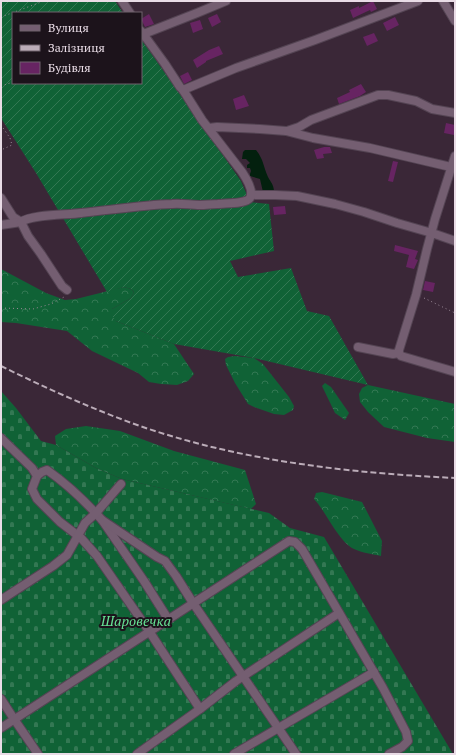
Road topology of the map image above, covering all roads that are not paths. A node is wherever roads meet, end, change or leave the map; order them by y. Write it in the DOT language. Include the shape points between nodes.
graph roads {
  1 [pos="122,1"];
  2 [pos="226,1"];
  3 [pos="418,1"];
  4 [pos="443,1"];
  5 [pos="129,12"];
  6 [pos="455,21"];
  7 [pos="142,33"];
  8 [pos="183,90"];
  9 [pos="455,113"];
  10 [pos="209,128"];
  11 [pos="286,131"];
  12 [pos="455,156"];
  13 [pos="453,167"];
  14 [pos="251,194"];
  15 [pos="1,198"];
  16 [pos="21,222"];
  17 [pos="1,225"];
  18 [pos="432,233"];
  19 [pos="455,241"];
  20 [pos="67,290"];
  21 [pos="358,347"];
  22 [pos="399,354"];
  23 [pos="455,372"];
  24 [pos="1,438"];
  25 [pos="36,476"];
  26 [pos="121,484"];
  27 [pos="96,513"];
  28 [pos="102,520"];
  29 [pos="78,535"];
  30 [pos="1,600"];
  31 [pos="193,603"];
  32 [pos="339,613"];
  33 [pos="168,619"];
  34 [pos="149,632"];
  35 [pos="374,672"];
  36 [pos="243,676"];
  37 [pos="1,699"];
  38 [pos="200,709"];
  39 [pos="14,719"];
  40 [pos="1,728"];
  41 [pos="278,728"];
  42 [pos="38,754"];
  43 [pos="137,754"];
  44 [pos="234,754"];
  45 [pos="296,754"];
  46 [pos="389,754"];
  1 -- 5 [label="street"];
  2 -- 7 [label="street"];
  3 -- 8 [label="street"];
  4 -- 6 [label="street"];
  7 -- 8 [label="street"];
  8 -- 10 [label="street"];
  9 -- 11 [label="street" via="416,101 378,95"];
  10 -- 11 [label="street"];
  10 -- 14 [label="street" via="245,176"];
  11 -- 13 [label="street"];
  12 -- 13 [label="street"];
  13 -- 18 [label="street"];
  14 -- 16 [label="street" via="250,198 240,202 201,205 161,204 29,218"];
  14 -- 18 [label="street" via="311,199"];
  15 -- 16 [label="street" via="13,217"];
  16 -- 17 [label="street"];
  16 -- 20 [label="street" via="28,236"];
  18 -- 19 [label="street"];
  18 -- 22 [label="street"];
  21 -- 22 [label="street"];
  22 -- 23 [label="street"];
  24 -- 25 [label="street" via="32,468"];
  25 -- 27 [label="street" via="47,470"];
  25 -- 29 [label="street" via="32,489 37,499 60,522"];
  26 -- 27 [label="street"];
  27 -- 28 [label="street"];
  27 -- 29 [label="street"];
  28 -- 31 [label="street" via="165,561"];
  28 -- 33 [label="street"];
  29 -- 30 [label="street" via="67,555"];
  29 -- 34 [label="street" via="97,556"];
  31 -- 32 [label="street" via="289,541 295,542 302,549"];
  31 -- 33 [label="street"];
  31 -- 36 [label="street"];
  32 -- 35 [label="street"];
  32 -- 36 [label="street"];
  33 -- 34 [label="street"];
  34 -- 38 [label="street"];
  34 -- 39 [label="street"];
  35 -- 41 [label="street"];
  35 -- 46 [label="street" via="406,732 408,741"];
  36 -- 38 [label="street"];
  36 -- 41 [label="street"];
  37 -- 39 [label="street"];
  38 -- 43 [label="street"];
  39 -- 40 [label="street"];
  39 -- 42 [label="street"];
  41 -- 44 [label="street"];
  41 -- 45 [label="street"];
}
